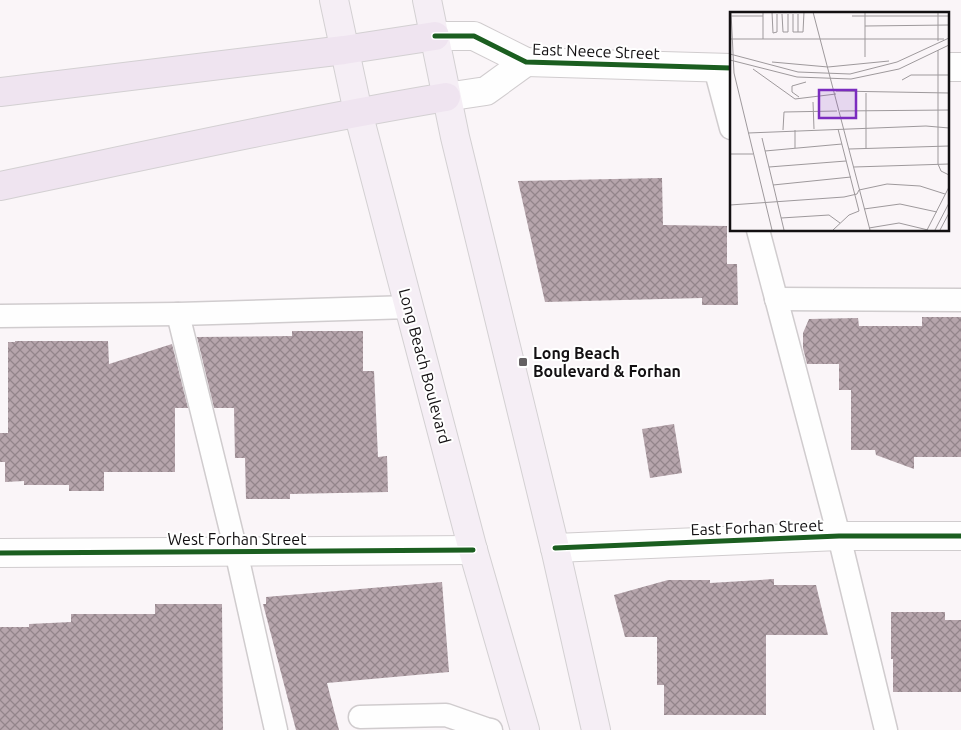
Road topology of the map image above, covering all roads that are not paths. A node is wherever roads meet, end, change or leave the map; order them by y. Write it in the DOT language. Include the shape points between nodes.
graph roads {
  1 [pos="334,0"];
  2 [pos="428,0"];
  3 [pos="435,36"];
  4 [pos="344,50"];
  5 [pos="526,62"];
  6 [pos="948,67"];
  7 [pos="961,67"];
  8 [pos="723,68"];
  9 [pos="0,92"];
  10 [pos="446,97"];
  11 [pos="358,112"];
  12 [pos="730,120"];
  13 [pos="0,186"];
  14 [pos="758,231"];
  15 [pos="776,299"];
  16 [pos="961,300"];
  17 [pos="410,307"];
  18 [pos="178,314"];
  19 [pos="0,316"];
  20 [pos="840,536"];
  21 [pos="961,536"];
  22 [pos="555,548"];
  23 [pos="473,550"];
  24 [pos="236,551"];
  25 [pos="0,553"];
  26 [pos="360,717"];
  27 [pos="276,730"];
  28 [pos="491,730"];
  29 [pos="526,730"];
  30 [pos="596,730"];
  31 [pos="886,730"];
  1 -- 4 [label="main road, Long Beach Boulevard"];
  2 -- 3 [label="main road"];
  3 -- 4 [label="highway"];
  3 -- 5 [label="street, East Neece Street" via="474,36"];
  3 -- 10 [label="main road"];
  4 -- 9 [label="highway"];
  4 -- 11 [label="main road, Long Beach Boulevard"];
  5 -- 8 [label="street, East Neece Street"];
  5 -- 10 [label="street, East Neece Street" via="486,91"];
  6 -- 7 [label="street"];
  8 -- 12 [label="lane"];
  10 -- 11 [label="highway"];
  10 -- 22 [label="main road"];
  11 -- 13 [label="highway"];
  11 -- 17 [label="main road, Long Beach Boulevard"];
  14 -- 15 [label="lane"];
  15 -- 16 [label="lane"];
  15 -- 20 [label="lane"];
  17 -- 18 [label="lane"];
  17 -- 23 [label="main road, Long Beach Boulevard"];
  18 -- 19 [label="lane"];
  18 -- 24 [label="lane"];
  20 -- 21 [label="street, East Forhan Street"];
  20 -- 22 [label="street, East Forhan Street"];
  20 -- 31 [label="lane"];
  22 -- 30 [label="main road"];
  23 -- 24 [label="street, West Forhan Street"];
  23 -- 29 [label="main road, Long Beach Boulevard"];
  24 -- 25 [label="street, West Forhan Street"];
  24 -- 27 [label="lane"];
  26 -- 28 [label="lane" via="446,714"];
}
